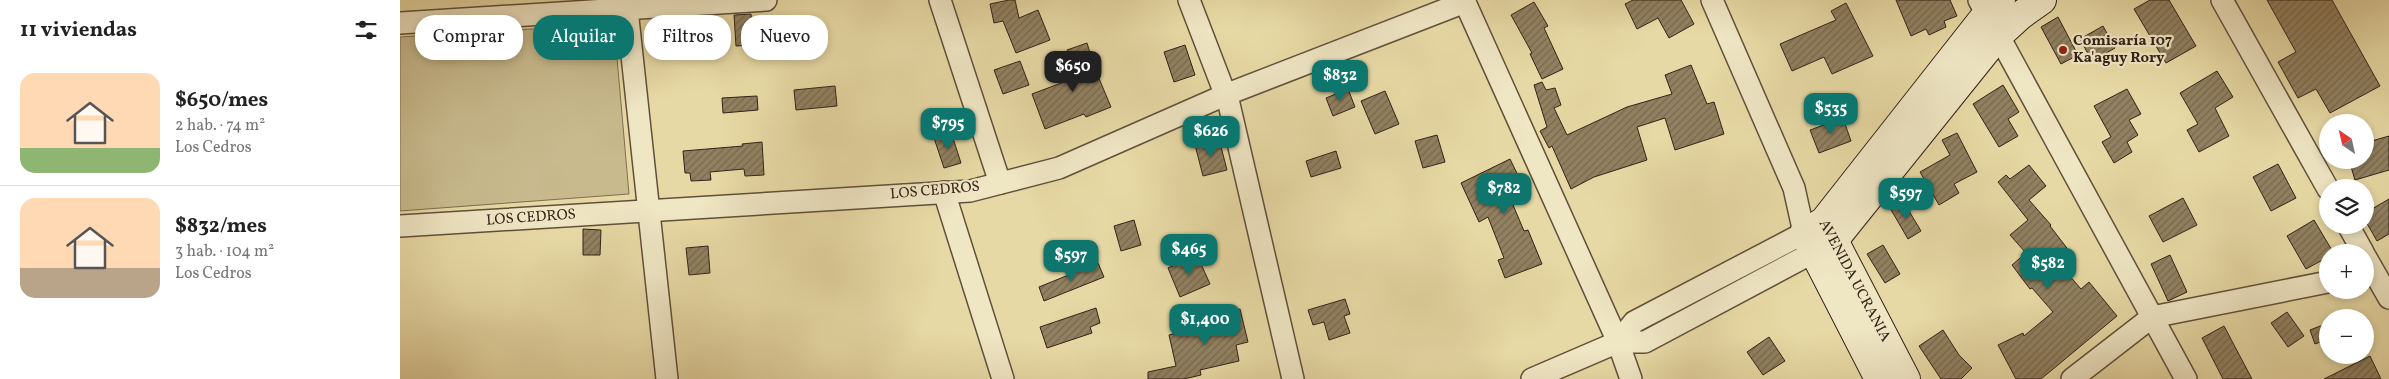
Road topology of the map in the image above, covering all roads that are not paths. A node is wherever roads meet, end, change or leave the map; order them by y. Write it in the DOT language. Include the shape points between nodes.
graph roads {
  1 [pos="766,0"];
  2 [pos="940,0"];
  3 [pos="1188,0"];
  4 [pos="1712,0"];
  5 [pos="2042,0"];
  6 [pos="2222,0"];
  7 [pos="1465,1"];
  8 [pos="626,5"];
  9 [pos="1991,13"];
  10 [pos="400,23"];
  11 [pos="1225,95"];
  12 [pos="2322,179"];
  13 [pos="1000,183"];
  14 [pos="944,192"];
  15 [pos="650,210"];
  16 [pos="400,226"];
  17 [pos="1819,236"];
  18 [pos="2374,270"];
  19 [pos="2319,284"];
  20 [pos="2389,298"];
  21 [pos="2152,318"];
  22 [pos="1618,342"];
  23 [pos="667,379"];
  24 [pos="1003,379"];
  25 [pos="1293,379"];
  26 [pos="1532,379"];
  27 [pos="1631,379"];
  28 [pos="1879,379"];
  29 [pos="1906,379"];
  30 [pos="2072,379"];
  31 [pos="2186,379"];
  1 -- 8 [label="street"];
  2 -- 13 [label="street"];
  3 -- 11 [label="street"];
  4 -- 17 [label="street, AVENIDA UCRANIA" via="1794,188"];
  5 -- 9 [label="main road" via="2021,14"];
  6 -- 12 [label="street"];
  7 -- 11 [label="street, LOS CEDROS"];
  7 -- 22 [label="street"];
  8 -- 10 [label="street"];
  8 -- 15 [label="street"];
  9 -- 17 [label="main road"];
  9 -- 21 [label="street"];
  11 -- 13 [label="street, LOS CEDROS" via="1059,168"];
  11 -- 25 [label="street"];
  13 -- 14 [label="street, LOS CEDROS"];
  14 -- 15 [label="street, LOS CEDROS"];
  14 -- 24 [label="street"];
  15 -- 16 [label="street, LOS CEDROS"];
  15 -- 23 [label="street"];
  17 -- 22 [label="street" via="1645,342"];
  17 -- 28 [label="main road, AVENIDA UCRANIA"];
  17 -- 29 [label="main road, AVENIDA UCRANIA"];
  18 -- 20 [label="street"];
  19 -- 21 [label="street"];
  21 -- 30 [label="street"];
  21 -- 31 [label="street"];
  22 -- 26 [label="street"];
  22 -- 27 [label="street"];
}
